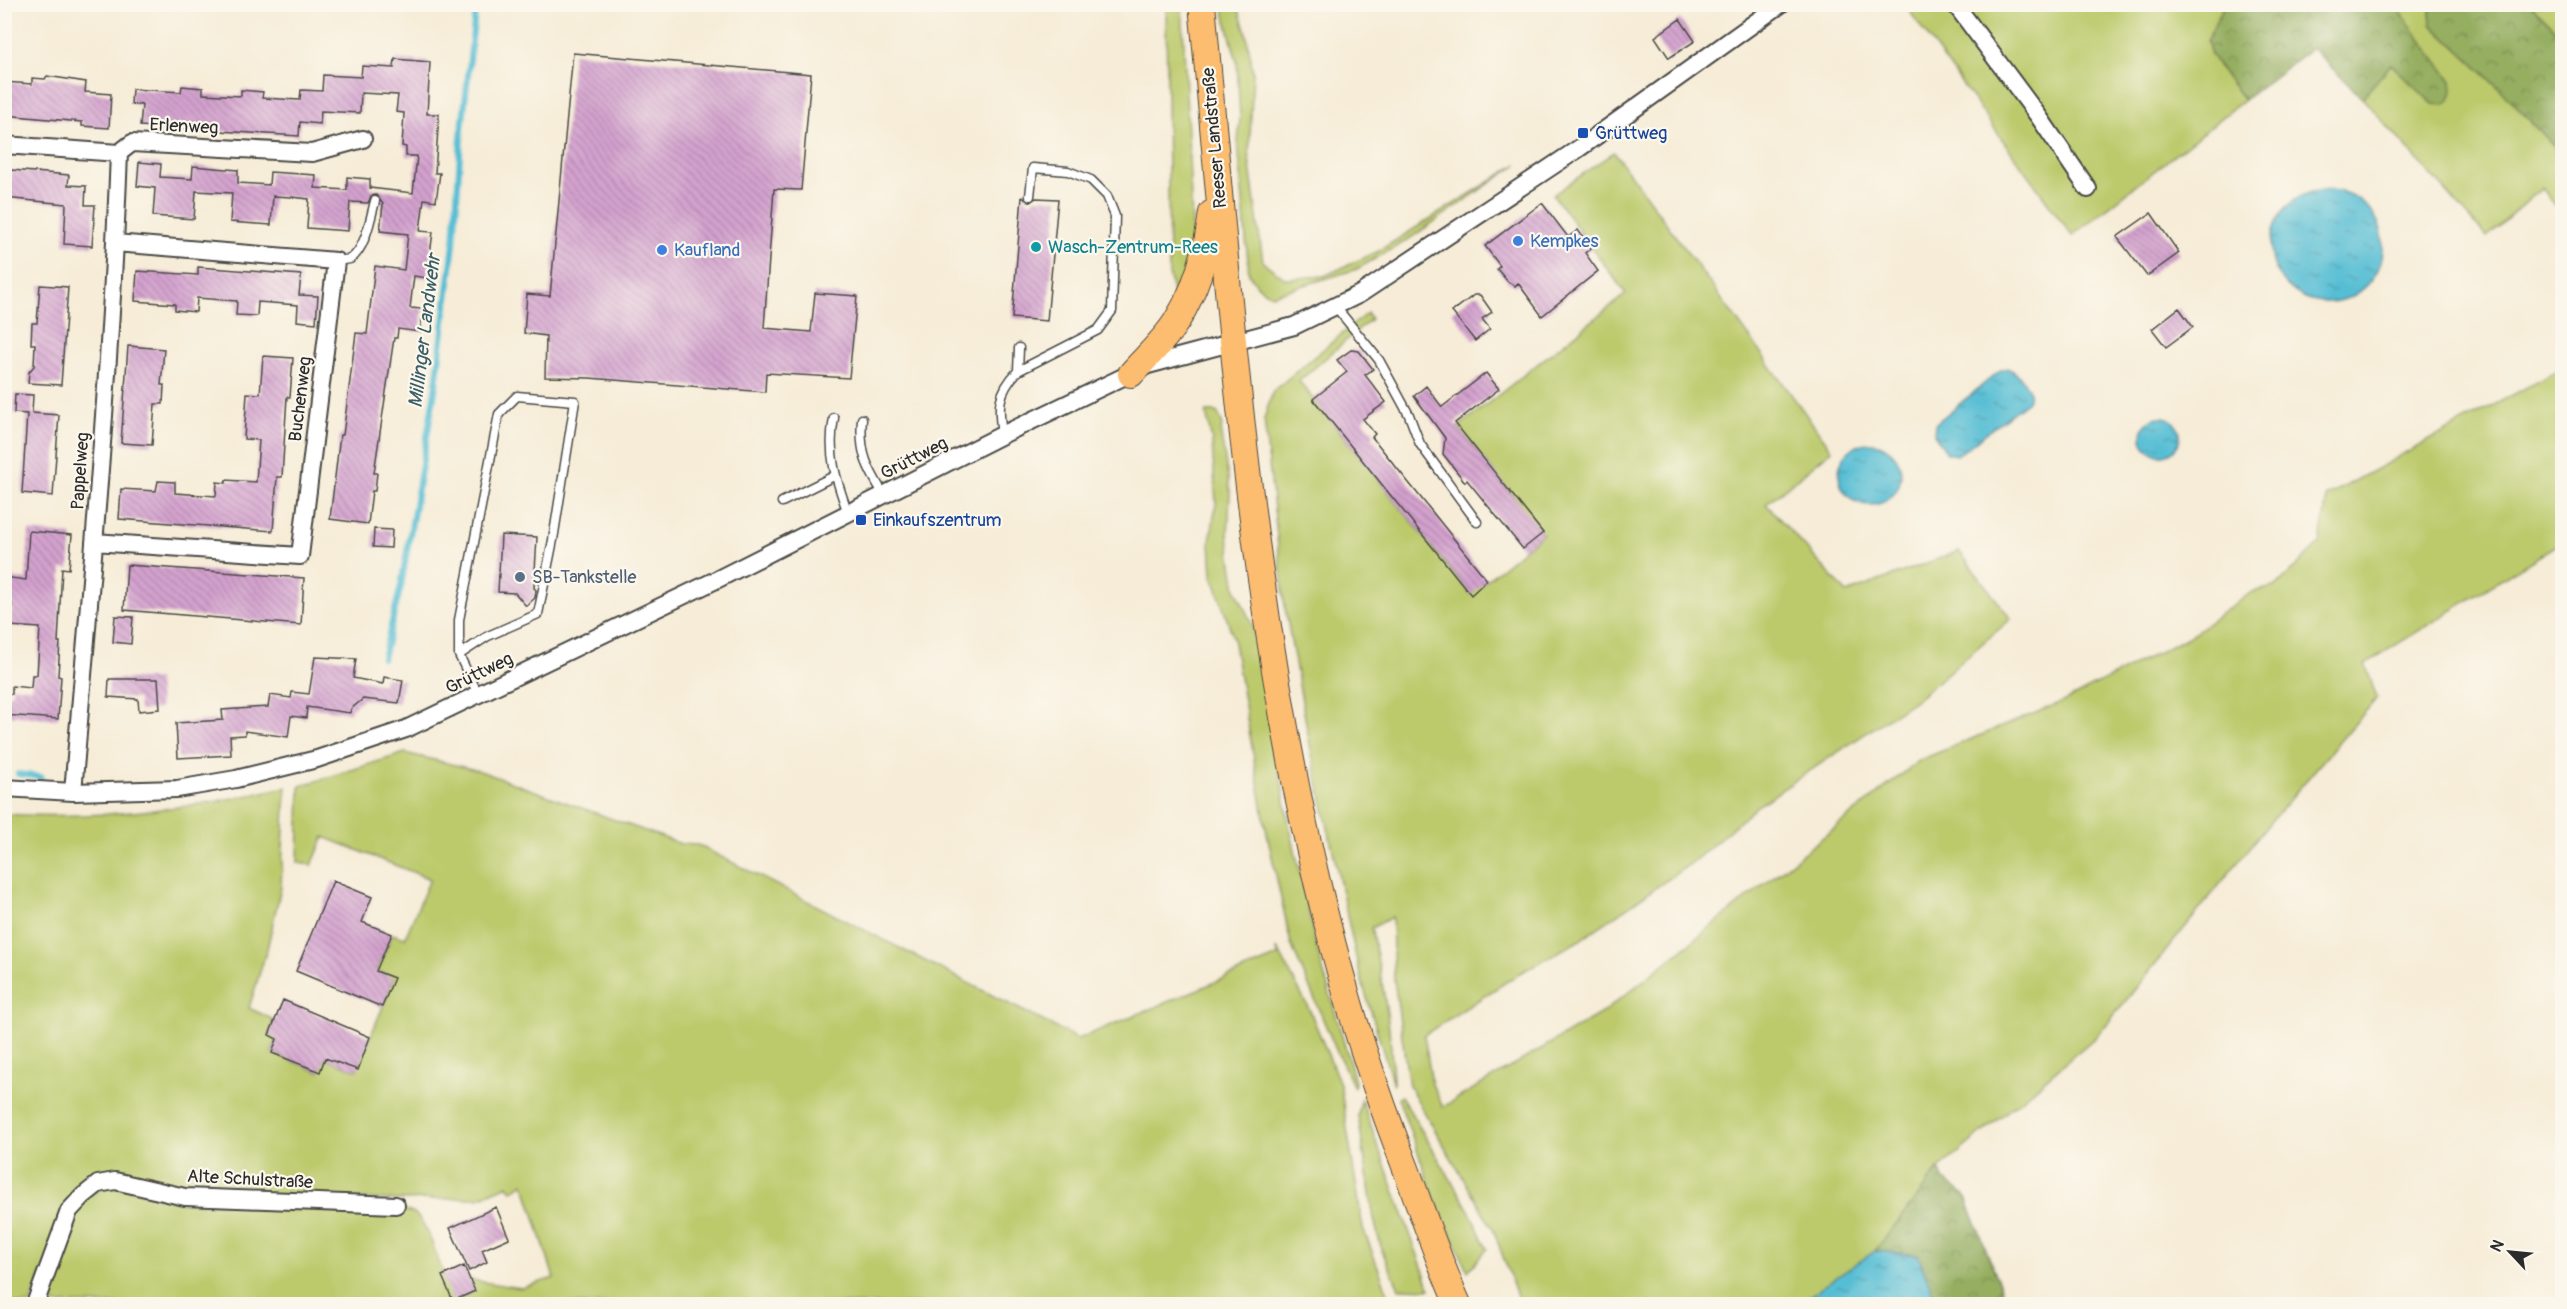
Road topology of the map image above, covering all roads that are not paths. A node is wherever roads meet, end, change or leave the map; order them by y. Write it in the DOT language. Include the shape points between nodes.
graph roads {
  1 [pos="1202,4"];
  2 [pos="1781,4"];
  3 [pos="1956,4"];
  4 [pos="363,139"];
  5 [pos="4,145"];
  6 [pos="119,153"];
  7 [pos="1217,171"];
  8 [pos="2088,189"];
  9 [pos="1030,196"];
  10 [pos="375,201"];
  11 [pos="115,243"];
  12 [pos="336,261"];
  13 [pos="1335,306"];
  14 [pos="1233,344"];
  15 [pos="1019,348"];
  16 [pos="1018,371"];
  17 [pos="1131,374"];
  18 [pos="834,418"];
  19 [pos="862,419"];
  20 [pos="1002,435"];
  21 [pos="834,476"];
  22 [pos="884,495"];
  23 [pos="782,502"];
  24 [pos="848,513"];
  25 [pos="1477,522"];
  26 [pos="94,542"];
  27 [pos="459,655"];
  28 [pos="479,696"];
  29 [pos="4,788"];
  30 [pos="73,792"];
  31 [pos="396,1205"];
  32 [pos="35,1305"];
  33 [pos="1458,1305"];
  1 -- 7 [label="main road, Reeser Landstraße"];
  2 -- 13 [label="street, Grüttweg" via="1566,157 1360,294"];
  3 -- 8 [label="street"];
  4 -- 6 [label="street, Erlenweg" via="312,153 132,143"];
  5 -- 6 [label="street, Erlenweg"];
  6 -- 11 [label="street, Pappelweg"];
  7 -- 14 [label="main road, Reeser Landstraße"];
  7 -- 17 [label="main road" via="1208,242 1193,293 1176,323"];
  9 -- 16 [label="lane" via="1033,168 1076,174 1091,180 1107,196 1115,216 1112,311 1098,330"];
  10 -- 12 [label="lane" via="359,250 351,258"];
  11 -- 12 [label="street"];
  11 -- 26 [label="street, Pappelweg"];
  12 -- 26 [label="street, Buchenweg" via="300,556"];
  13 -- 14 [label="street, Grüttweg" via="1294,326"];
  13 -- 25 [label="lane" via="1379,360 1420,444"];
  14 -- 17 [label="street, Grüttweg"];
  14 -- 33 [label="main road, Reeser Landstraße" via="1276,672 1325,914 1367,1061"];
  15 -- 16 [label="lane"];
  16 -- 20 [label="lane" via="999,400"];
  17 -- 20 [label="street, Grüttweg"];
  18 -- 21 [label="lane" via="830,436"];
  19 -- 22 [label="lane" via="862,452"];
  20 -- 22 [label="street, Grüttweg"];
  21 -- 23 [label="lane"];
  21 -- 24 [label="lane"];
  22 -- 24 [label="street, Grüttweg"];
  24 -- 28 [label="street, Grüttweg"];
  26 -- 30 [label="street, Pappelweg"];
  27 -- 27 [label="lane" via="488,636 538,614 575,400 517,396 499,414 459,620"];
  27 -- 28 [label="lane"];
  28 -- 30 [label="street, Grüttweg" via="406,729 317,759 236,779 177,789"];
  29 -- 30 [label="street, Grüttweg"];
  31 -- 32 [label="street, Alte Schulstraße" via="184,1197 115,1181 98,1184 69,1211"];
}
